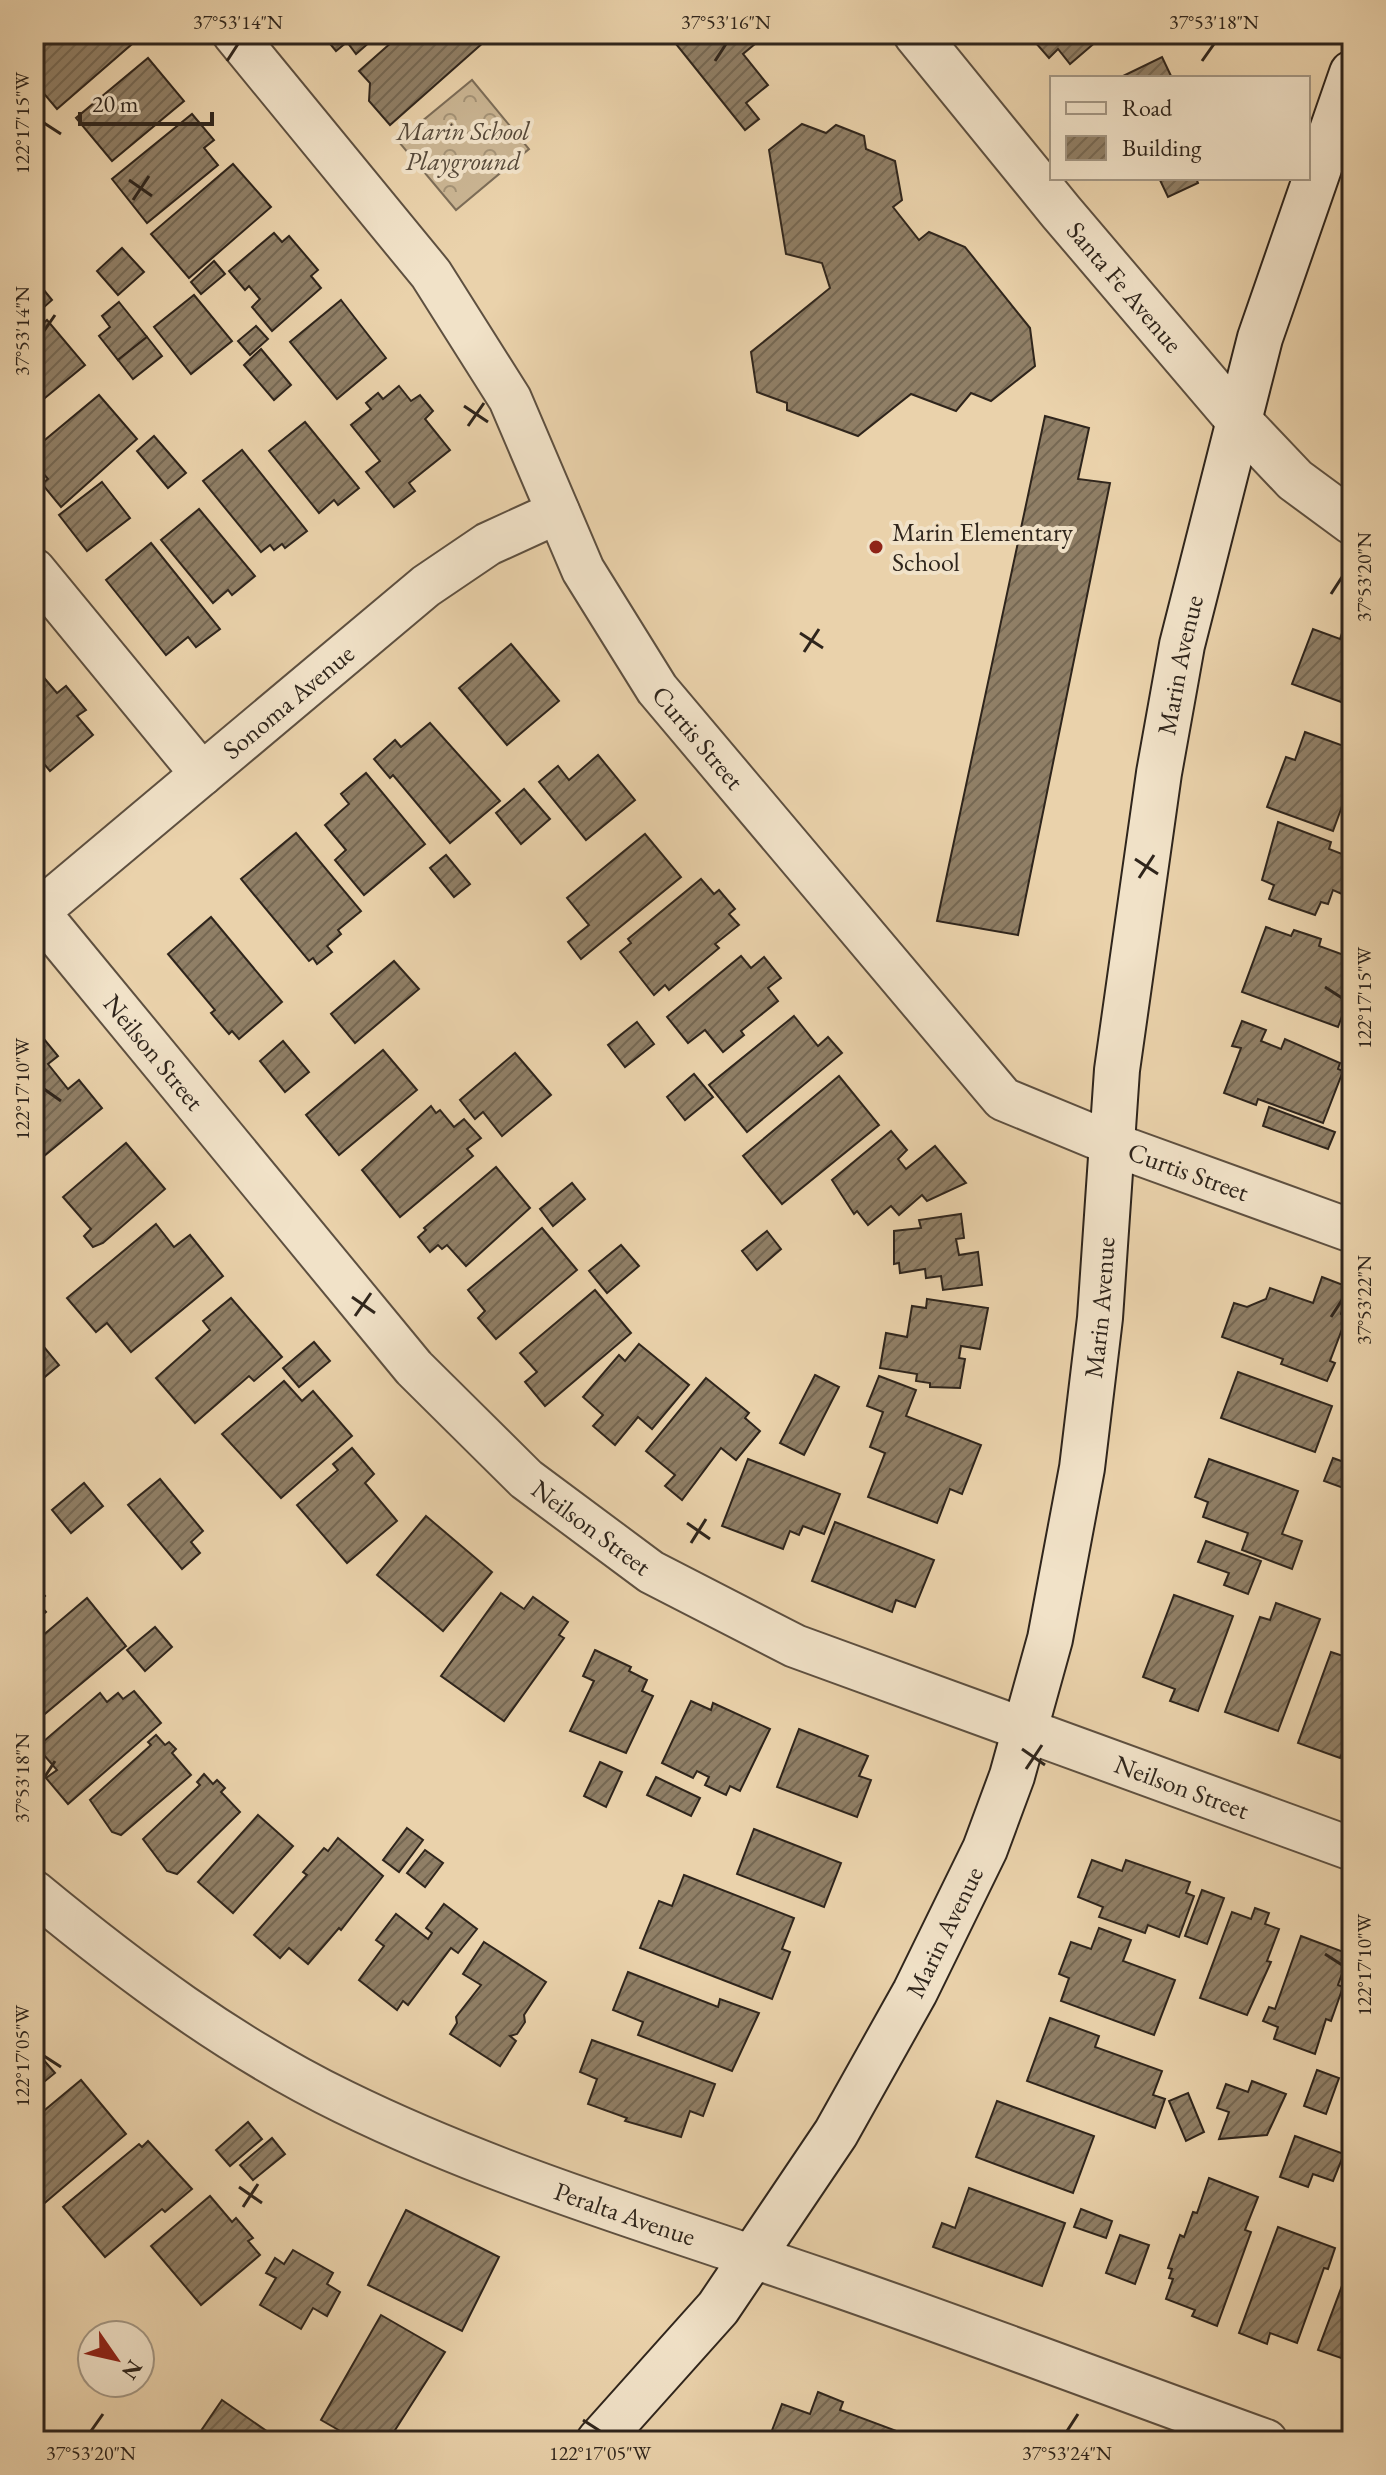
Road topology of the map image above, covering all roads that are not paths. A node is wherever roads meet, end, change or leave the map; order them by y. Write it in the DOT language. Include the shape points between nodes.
graph roads {
  1 [pos="234,34"];
  2 [pos="916,34"];
  3 [pos="1352,73"];
  4 [pos="1239,421"];
  5 [pos="558,512"];
  6 [pos="1352,522"];
  7 [pos="34,570"];
  8 [pos="202,774"];
  9 [pos="36,913"];
  10 [pos="1112,1144"];
  11 [pos="1352,1231"];
  12 [pos="1025,1728"];
  13 [pos="1352,1849"];
  14 [pos="34,1892"];
  15 [pos="754,2258"];
  16 [pos="599,2441"];
  17 [pos="1266,2441"];
  1 -- 5 [label="street, Curtis Street" via="431,274 510,399"];
  2 -- 4 [label="main road, Santa Fe Avenue"];
  3 -- 4 [label="main road, Marin Avenue" via="1260,338"];
  4 -- 6 [label="main road, Santa Fe Avenue" via="1295,480"];
  4 -- 10 [label="main road, Marin Avenue" via="1182,645 1159,773 1127,986"];
  5 -- 8 [label="street, Sonoma Avenue" via="488,544 426,586"];
  5 -- 10 [label="street, Curtis Street" via="583,570 657,689 972,1065 1003,1099"];
  7 -- 8 [label="street"];
  8 -- 9 [label="street, Sonoma Avenue"];
  9 -- 12 [label="street, Neilson Street" via="414,1368 526,1479 651,1572 795,1646"];
  10 -- 11 [label="street, Curtis Street"];
  10 -- 12 [label="main road, Marin Avenue" via="1100,1318 1082,1468 1050,1639"];
  12 -- 13 [label="street, Neilson Street"];
  12 -- 15 [label="main road, Marin Avenue" via="985,1849 915,1992 836,2133"];
  14 -- 15 [label="street, Peralta Avenue" via="123,1966 231,2040 343,2102 437,2143"];
  15 -- 16 [label="main road, Marin Avenue" via="718,2308"];
  15 -- 17 [label="street, Peralta Avenue"];
}
